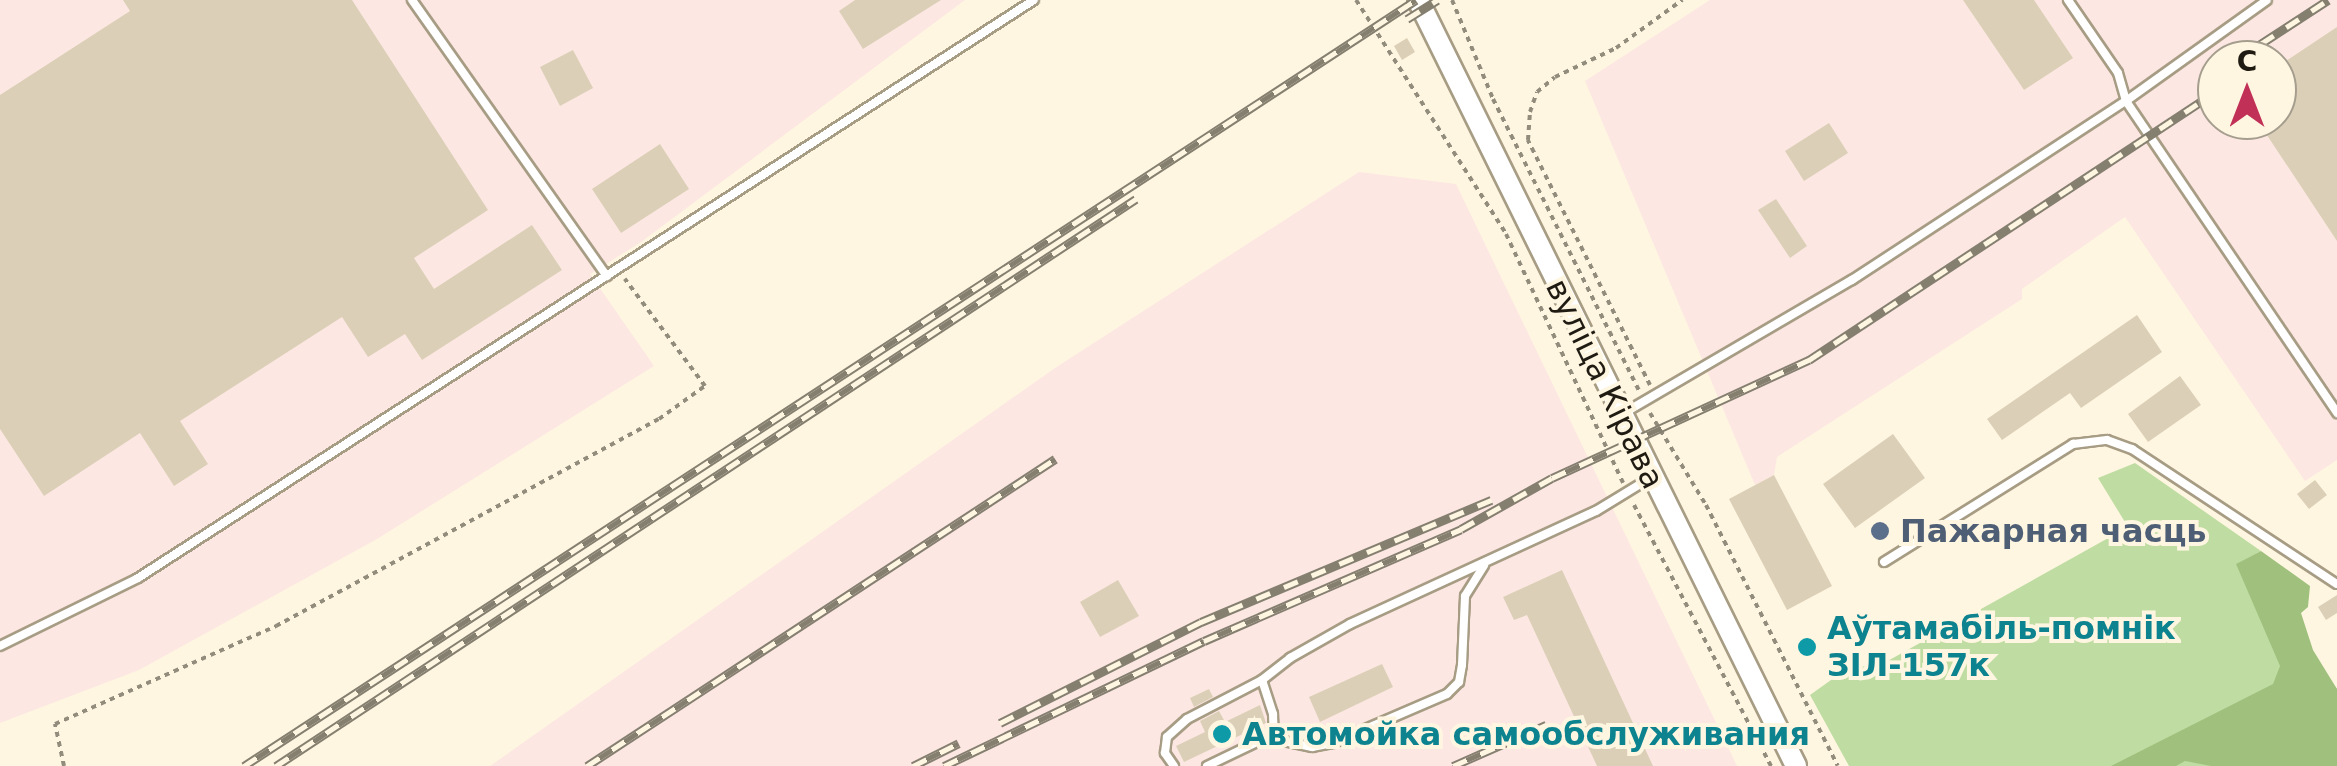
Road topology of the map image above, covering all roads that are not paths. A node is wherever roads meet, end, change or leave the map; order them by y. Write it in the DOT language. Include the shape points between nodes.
graph roads {
  1 [pos="412,0"];
  2 [pos="1034,0"];
  3 [pos="1418,0"];
  4 [pos="2068,0"];
  5 [pos="2267,0"];
  6 [pos="2126,101"];
  7 [pos="607,276"];
  8 [pos="2337,413"];
  9 [pos="1620,415"];
  10 [pos="1650,478"];
  11 [pos="1487,562"];
  12 [pos="1884,562"];
  13 [pos="2337,584"];
  14 [pos="0,646"];
  15 [pos="1262,680"];
  16 [pos="1274,738"];
  17 [pos="1174,766"];
  18 [pos="1206,766"];
  19 [pos="1796,766"];
  1 -- 7 [label="lane"];
  2 -- 7 [label="lane"];
  3 -- 9 [label="main road, вуліца Кірава"];
  4 -- 6 [label="lane" via="2118,73"];
  5 -- 6 [label="lane"];
  6 -- 8 [label="lane"];
  6 -- 9 [label="lane" via="1852,280"];
  7 -- 14 [label="lane" via="138,578"];
  9 -- 10 [label="main road, вуліца Кірава"];
  10 -- 11 [label="lane"];
  10 -- 19 [label="main road, вуліца Кірава"];
  11 -- 15 [label="lane" via="1350,624"];
  11 -- 16 [label="lane" via="1466,596 1462,666 1446,694 1333,743"];
  12 -- 13 [label="lane" via="2073,444 2107,440 2132,449"];
  15 -- 16 [label="lane"];
  15 -- 17 [label="lane" via="1187,719 1167,737 1165,753"];
  16 -- 18 [label="lane"];
}
